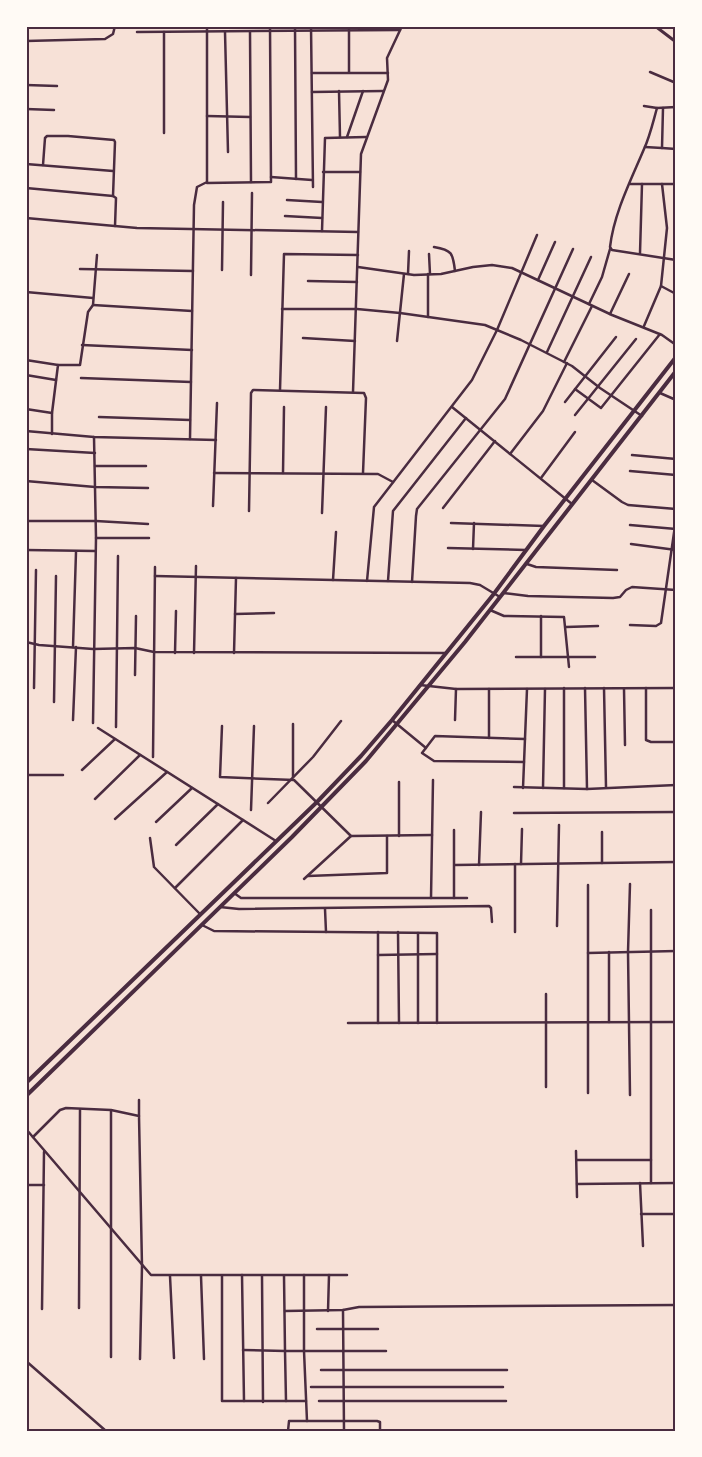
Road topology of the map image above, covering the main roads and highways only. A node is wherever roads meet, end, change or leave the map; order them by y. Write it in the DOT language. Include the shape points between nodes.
graph roads {
  1 [pos="655,26"];
  2 [pos="676,42"];
  3 [pos="676,358"];
  4 [pos="676,371"];
  5 [pos="221,894"];
  6 [pos="226,900"];
  7 [pos="26,1083"];
  8 [pos="26,1096"];
  1 -- 2 [label="main road"];
  3 -- 5 [label="main road" via="392,720 317,802"];
  4 -- 6 [label="main road" via="398,724 366,761"];
  5 -- 6 [label="main road"];
  5 -- 7 [label="main road"];
  6 -- 8 [label="main road"];
}
